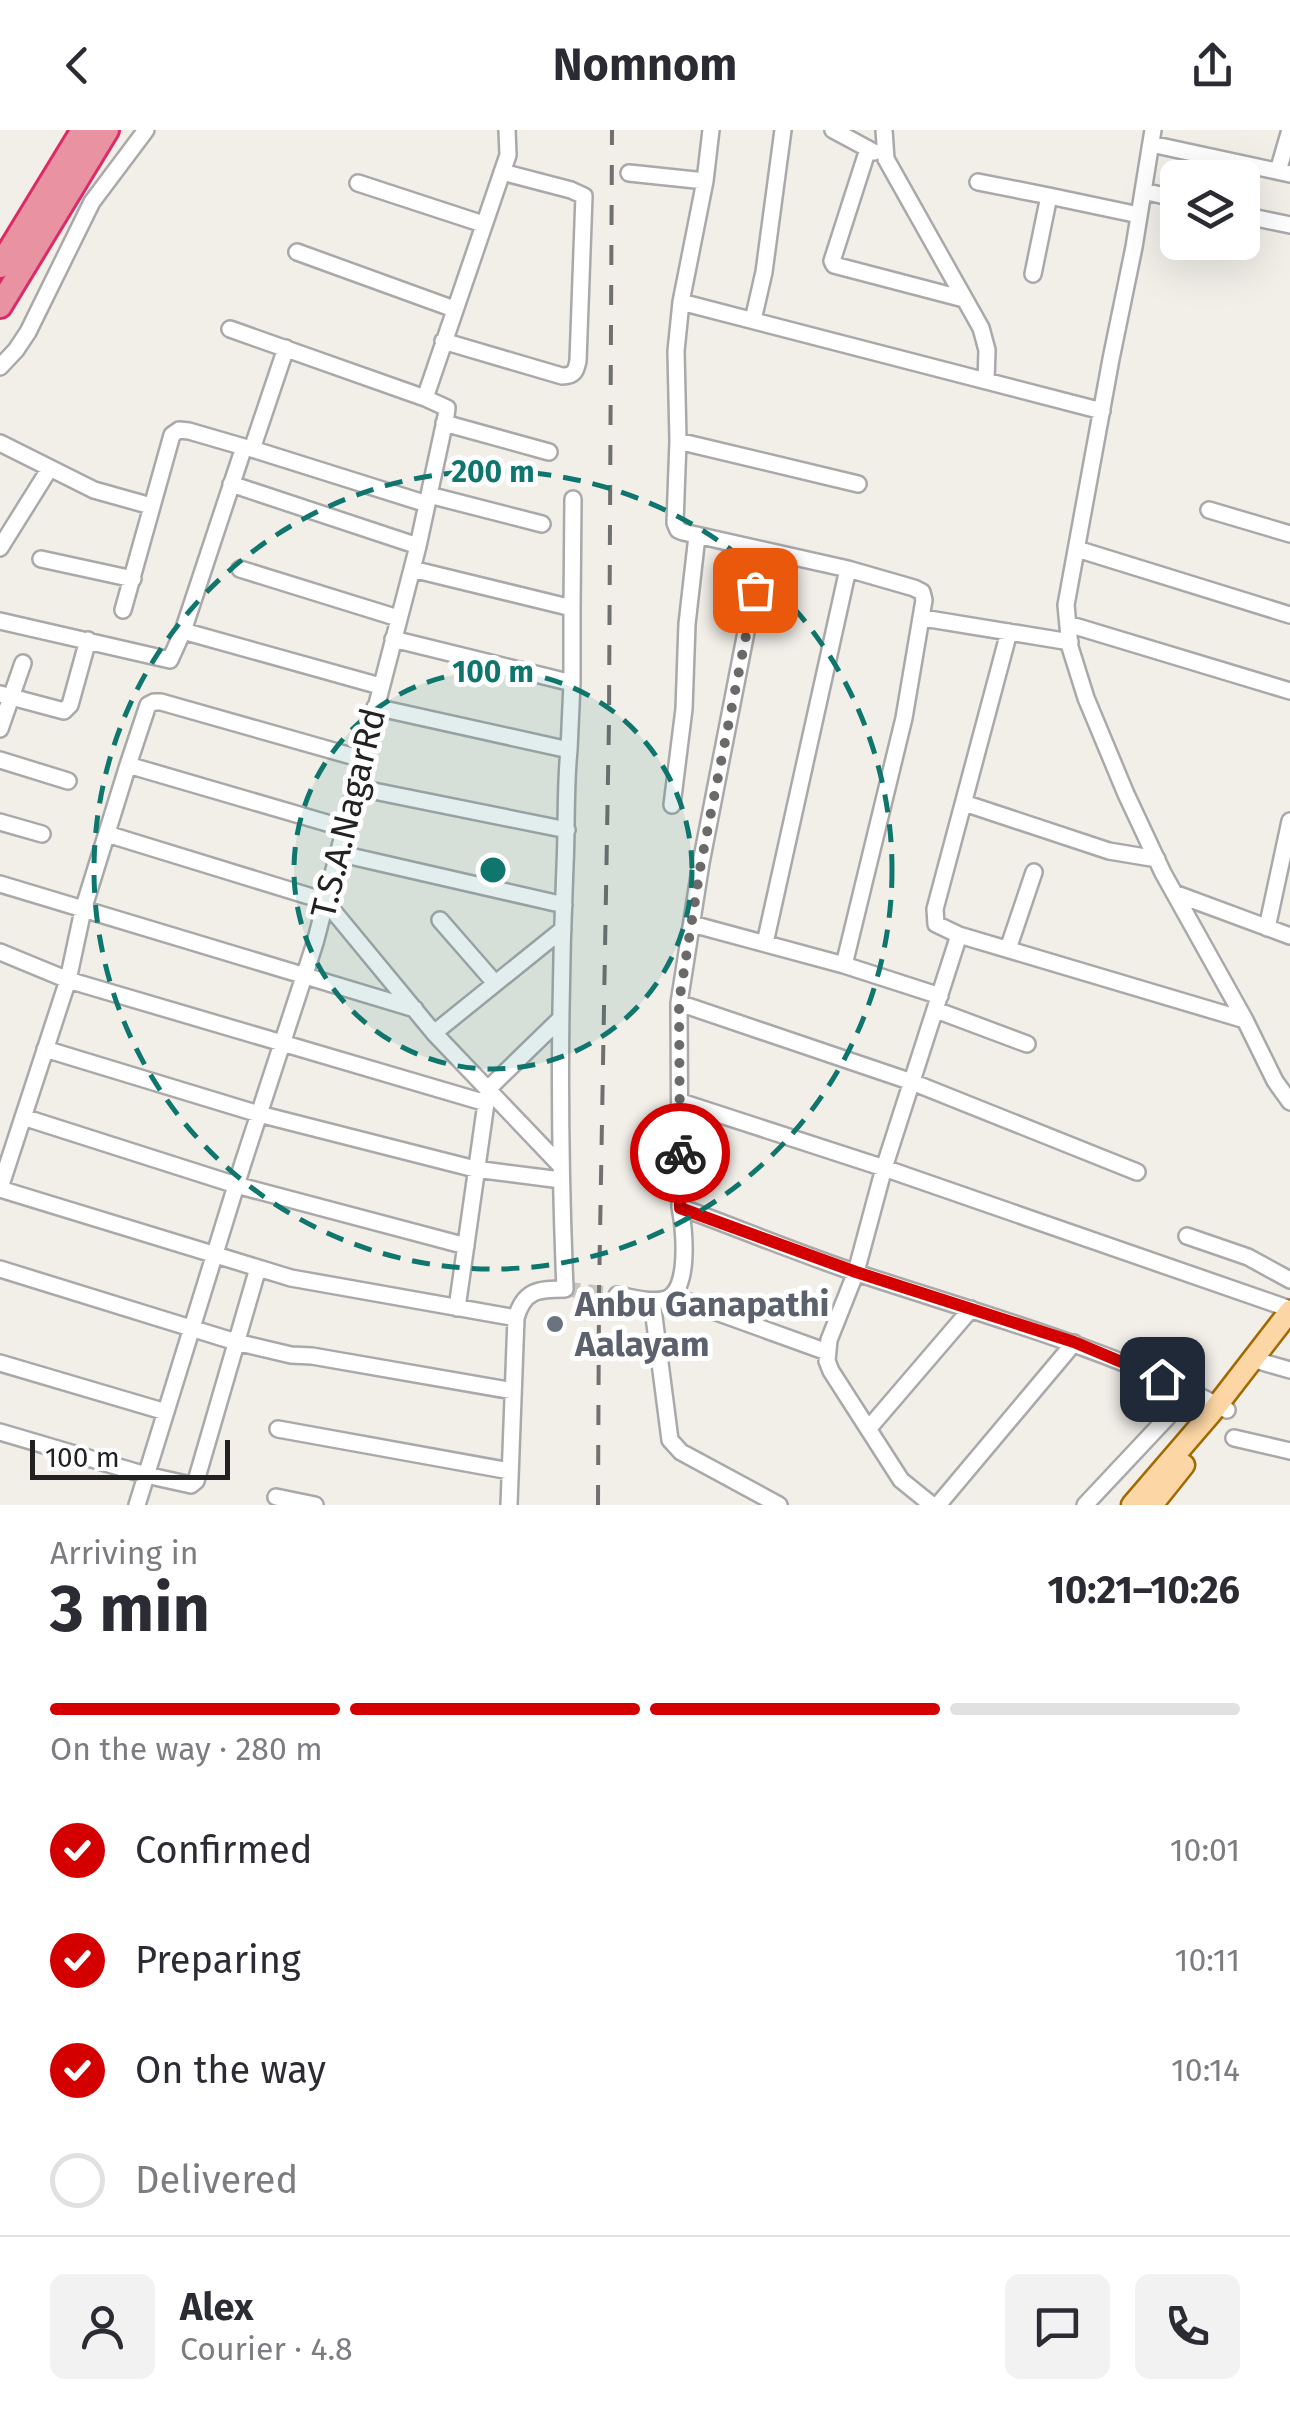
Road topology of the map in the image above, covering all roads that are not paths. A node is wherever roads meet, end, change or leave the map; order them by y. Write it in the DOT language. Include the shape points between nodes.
graph roads {
  1 [pos="82,130"];
  2 [pos="107,130"];
  3 [pos="146,130"];
  4 [pos="507,130"];
  5 [pos="712,130"];
  6 [pos="783,130"];
  7 [pos="832,130"];
  8 [pos="884,130"];
  9 [pos="1290,130"];
  10 [pos="1152,137"];
  11 [pos="868,149"];
  12 [pos="886,159"];
  13 [pos="502,172"];
  14 [pos="1284,172"];
  15 [pos="629,174"];
  16 [pos="704,180"];
  17 [pos="978,182"];
  18 [pos="358,183"];
  19 [pos="1143,191"];
  20 [pos="1160,195"];
  21 [pos="1050,196"];
  22 [pos="1139,215"];
  23 [pos="1260,219"];
  24 [pos="483,224"];
  25 [pos="1290,225"];
  26 [pos="298,252"];
  27 [pos="0,266"];
  28 [pos="1033,274"];
  29 [pos="964,299"];
  30 [pos="681,302"];
  31 [pos="0,306"];
  32 [pos="454,309"];
  33 [pos="754,320"];
  34 [pos="230,329"];
  35 [pos="443,341"];
  36 [pos="286,348"];
  37 [pos="0,366"];
  38 [pos="433,373"];
  39 [pos="986,380"];
  40 [pos="401,389"];
  41 [pos="425,398"];
  42 [pos="1102,410"];
  43 [pos="444,423"];
  44 [pos="678,441"];
  45 [pos="0,443"];
  46 [pos="248,448"];
  47 [pos="550,452"];
  48 [pos="50,468"];
  49 [pos="232,484"];
  50 [pos="858,484"];
  51 [pos="428,499"];
  52 [pos="573,499"];
  53 [pos="152,506"];
  54 [pos="1209,510"];
  55 [pos="542,524"];
  56 [pos="1290,534"];
  57 [pos="697,536"];
  58 [pos="418,546"];
  59 [pos="0,548"];
  60 [pos="1077,549"];
  61 [pos="762,550"];
  62 [pos="41,560"];
  63 [pos="240,569"];
  64 [pos="412,569"];
  65 [pos="848,569"];
  66 [pos="133,579"];
  67 [pos="572,608"];
  68 [pos="123,610"];
  69 [pos="1290,614"];
  70 [pos="398,618"];
  71 [pos="922,618"];
  72 [pos="0,621"];
  73 [pos="1068,624"];
  74 [pos="183,630"];
  75 [pos="1009,632"];
  76 [pos="393,639"];
  77 [pos="88,640"];
  78 [pos="1070,642"];
  79 [pos="23,663"];
  80 [pos="572,683"];
  81 [pos="380,686"];
  82 [pos="1290,691"];
  83 [pos="6,696"];
  84 [pos="375,707"];
  85 [pos="0,729"];
  86 [pos="569,750"];
  87 [pos="362,759"];
  88 [pos="0,760"];
  89 [pos="128,765"];
  90 [pos="68,781"];
  91 [pos="354,786"];
  92 [pos="964,803"];
  93 [pos="672,805"];
  94 [pos="1290,821"];
  95 [pos="0,822"];
  96 [pos="344,828"];
  97 [pos="567,830"];
  98 [pos="42,834"];
  99 [pos="107,834"];
  100 [pos="1287,844"];
  101 [pos="338,853"];
  102 [pos="1157,859"];
  103 [pos="1034,872"];
  104 [pos="0,884"];
  105 [pos="1174,894"];
  106 [pos="325,901"];
  107 [pos="564,906"];
  108 [pos="83,910"];
  109 [pos="440,920"];
  110 [pos="692,924"];
  111 [pos="1267,928"];
  112 [pos="563,929"];
  113 [pos="959,935"];
  114 [pos="1290,936"];
  115 [pos="765,944"];
  116 [pos="1008,948"];
  117 [pos="0,952"];
  118 [pos="844,965"];
  119 [pos="304,976"];
  120 [pos="68,980"];
  121 [pos="496,984"];
  122 [pos="679,1002"];
  123 [pos="938,1003"];
  124 [pos="415,1010"];
  125 [pos="561,1018"];
  126 [pos="1244,1020"];
  127 [pos="434,1033"];
  128 [pos="1027,1044"];
  129 [pos="281,1045"];
  130 [pos="45,1049"];
  131 [pos="912,1082"];
  132 [pos="486,1096"];
  133 [pos="681,1102"];
  134 [pos="1290,1102"];
  135 [pos="258,1114"];
  136 [pos="23,1118"];
  137 [pos="884,1168"];
  138 [pos="475,1169"];
  139 [pos="560,1172"];
  140 [pos="1138,1172"];
  141 [pos="236,1185"];
  142 [pos="0,1189"];
  143 [pos="680,1208"];
  144 [pos="1188,1236"];
  145 [pos="466,1246"];
  146 [pos="214,1255"];
  147 [pos="258,1268"];
  148 [pos="0,1269"];
  149 [pos="856,1272"];
  150 [pos="1290,1280"];
  151 [pos="617,1295"];
  152 [pos="672,1296"];
  153 [pos="652,1301"];
  154 [pos="457,1308"];
  155 [pos="971,1309"];
  156 [pos="1290,1310"];
  157 [pos="516,1318"];
  158 [pos="1290,1322"];
  159 [pos="192,1328"];
  160 [pos="236,1342"];
  161 [pos="1074,1342"];
  162 [pos="827,1352"];
  163 [pos="0,1362"];
  164 [pos="1262,1362"];
  165 [pos="1290,1370"];
  166 [pos="1192,1391"];
  167 [pos="513,1392"];
  168 [pos="1222,1407"];
  169 [pos="166,1412"];
  170 [pos="278,1428"];
  171 [pos="869,1428"];
  172 [pos="0,1432"];
  173 [pos="1234,1438"];
  174 [pos="1290,1451"];
  175 [pos="510,1470"];
  176 [pos="146,1475"];
  177 [pos="276,1497"];
  178 [pos="137,1505"];
  179 [pos="315,1505"];
  180 [pos="510,1505"];
  181 [pos="779,1505"];
  182 [pos="935,1505"];
  183 [pos="1085,1505"];
  184 [pos="1132,1505"];
  185 [pos="1152,1505"];
  1 -- 27 [label="highway"];
  2 -- 31 [label="highway"];
  3 -- 37 [label="street" via="92,202 28,332"];
  4 -- 13 [label="street"];
  5 -- 16 [label="street"];
  6 -- 33 [label="street"];
  7 -- 11 [label="street"];
  8 -- 12 [label="street"];
  9 -- 14 [label="street"];
  10 -- 14 [label="street"];
  10 -- 19 [label="street"];
  11 -- 12 [label="street"];
  11 -- 29 [label="street" via="834,265"];
  12 -- 29 [label="street"];
  13 -- 24 [label="street"];
  13 -- 35 [label="street" via="584,196 576,372 562,376"];
  15 -- 16 [label="street"];
  16 -- 30 [label="street"];
  17 -- 21 [label="street"];
  18 -- 24 [label="street"];
  19 -- 20 [label="street"];
  19 -- 22 [label="street"];
  21 -- 22 [label="street"];
  21 -- 28 [label="street"];
  22 -- 42 [label="street"];
  23 -- 25 [label="street"];
  24 -- 32 [label="street"];
  26 -- 32 [label="street"];
  29 -- 39 [label="street" via="986,340"];
  30 -- 33 [label="street"];
  30 -- 44 [label="street"];
  32 -- 35 [label="street"];
  33 -- 39 [label="street"];
  34 -- 36 [label="street"];
  35 -- 38 [label="street"];
  36 -- 40 [label="street"];
  36 -- 46 [label="street"];
  38 -- 40 [label="street"];
  38 -- 41 [label="street"];
  39 -- 42 [label="street"];
  40 -- 41 [label="street"];
  41 -- 43 [label="street" via="447,408"];
  42 -- 60 [label="street"];
  43 -- 47 [label="street"];
  43 -- 51 [label="street, T.S.A.NagarRd"];
  44 -- 50 [label="street"];
  44 -- 57 [label="street" via="675,523"];
  45 -- 48 [label="street"];
  46 -- 49 [label="street"];
  46 -- 51 [label="street"];
  46 -- 53 [label="street" via="180,430 172,435"];
  48 -- 53 [label="street" via="94,490"];
  48 -- 59 [label="street"];
  49 -- 58 [label="street"];
  49 -- 74 [label="street"];
  51 -- 55 [label="street"];
  51 -- 58 [label="street, T.S.A.NagarRd"];
  52 -- 67 [label="street"];
  53 -- 66 [label="street"];
  54 -- 56 [label="street"];
  57 -- 61 [label="street"];
  57 -- 93 [label="street"];
  58 -- 64 [label="street, T.S.A.NagarRd"];
  60 -- 69 [label="street"];
  60 -- 73 [label="street"];
  61 -- 65 [label="street"];
  61 -- 110 [label="street"];
  62 -- 66 [label="street"];
  63 -- 70 [label="street"];
  64 -- 67 [label="street"];
  64 -- 70 [label="street, T.S.A.NagarRd"];
  65 -- 71 [label="street" via="922,592"];
  65 -- 115 [label="street"];
  66 -- 68 [label="street"];
  67 -- 80 [label="street"];
  70 -- 76 [label="street, T.S.A.NagarRd"];
  71 -- 75 [label="street"];
  71 -- 118 [label="street"];
  72 -- 77 [label="street"];
  73 -- 78 [label="street"];
  73 -- 82 [label="street"];
  74 -- 77 [label="street" via="170,660"];
  74 -- 81 [label="street"];
  75 -- 78 [label="street"];
  75 -- 92 [label="street"];
  76 -- 80 [label="street"];
  76 -- 81 [label="street, T.S.A.NagarRd"];
  77 -- 83 [label="street" via="64,711"];
  78 -- 102 [label="street" via="1086,698"];
  79 -- 83 [label="street"];
  80 -- 86 [label="street"];
  81 -- 84 [label="street, T.S.A.NagarRd"];
  83 -- 85 [label="street"];
  84 -- 86 [label="street"];
  84 -- 87 [label="street, T.S.A.NagarRd"];
  86 -- 97 [label="street"];
  87 -- 89 [label="street" via="154,702"];
  87 -- 91 [label="street, T.S.A.NagarRd"];
  88 -- 90 [label="street"];
  89 -- 96 [label="street"];
  89 -- 99 [label="street"];
  91 -- 96 [label="street, T.S.A.NagarRd"];
  91 -- 97 [label="street"];
  92 -- 102 [label="street" via="1109,851"];
  92 -- 113 [label="street" via="934,917"];
  94 -- 100 [label="street"];
  95 -- 98 [label="street"];
  96 -- 101 [label="street, T.S.A.NagarRd"];
  97 -- 107 [label="street"];
  99 -- 106 [label="street"];
  99 -- 108 [label="street"];
  100 -- 111 [label="street"];
  101 -- 106 [label="street, T.S.A.NagarRd"];
  101 -- 107 [label="street"];
  102 -- 105 [label="street"];
  103 -- 116 [label="street"];
  104 -- 108 [label="street"];
  105 -- 111 [label="street"];
  105 -- 126 [label="street"];
  106 -- 119 [label="street, T.S.A.NagarRd"];
  106 -- 124 [label="street"];
  107 -- 112 [label="street"];
  108 -- 119 [label="street"];
  108 -- 120 [label="street"];
  109 -- 121 [label="street"];
  110 -- 115 [label="street"];
  110 -- 122 [label="street"];
  111 -- 114 [label="street"];
  112 -- 121 [label="street"];
  112 -- 125 [label="street"];
  113 -- 116 [label="street"];
  113 -- 123 [label="street"];
  115 -- 118 [label="street"];
  116 -- 126 [label="street"];
  117 -- 120 [label="street"];
  118 -- 123 [label="street"];
  119 -- 124 [label="street"];
  119 -- 129 [label="street, T.S.A.NagarRd"];
  120 -- 129 [label="street"];
  120 -- 130 [label="street"];
  121 -- 127 [label="street"];
  122 -- 131 [label="street"];
  122 -- 133 [label="street"];
  123 -- 128 [label="street"];
  123 -- 131 [label="street"];
  124 -- 127 [label="street"];
  125 -- 132 [label="street"];
  125 -- 139 [label="street"];
  126 -- 134 [label="street"];
  127 -- 132 [label="street"];
  129 -- 132 [label="street"];
  129 -- 135 [label="street, T.S.A.NagarRd"];
  130 -- 135 [label="street"];
  130 -- 136 [label="street"];
  131 -- 137 [label="street"];
  131 -- 140 [label="street"];
  132 -- 138 [label="street"];
  132 -- 139 [label="street"];
  133 -- 137 [label="street"];
  133 -- 143 [label="street"];
  135 -- 138 [label="street"];
  135 -- 141 [label="street, T.S.A.NagarRd"];
  136 -- 141 [label="street"];
  136 -- 142 [label="street"];
  137 -- 149 [label="street"];
  137 -- 156 [label="street"];
  138 -- 139 [label="street"];
  138 -- 145 [label="street"];
  139 -- 157 [label="street" via="565,1289 528,1295"];
  141 -- 145 [label="street"];
  141 -- 146 [label="street, T.S.A.NagarRd"];
  142 -- 146 [label="street"];
  143 -- 149 [label="street"];
  143 -- 152 [label="street" via="685,1254"];
  144 -- 150 [label="street"];
  145 -- 154 [label="street"];
  146 -- 147 [label="street"];
  146 -- 159 [label="street, T.S.A.NagarRd"];
  147 -- 154 [label="street"];
  147 -- 160 [label="street"];
  148 -- 159 [label="street"];
  149 -- 155 [label="street"];
  149 -- 162 [label="street"];
  151 -- 153 [label="street"];
  152 -- 153 [label="street"];
  152 -- 162 [label="street"];
  153 -- 181 [label="street" via="670,1440"];
  154 -- 157 [label="street"];
  155 -- 161 [label="street"];
  155 -- 171 [label="street"];
  156 -- 168 [label="main road"];
  157 -- 167 [label="street"];
  158 -- 164 [label="main road"];
  159 -- 160 [label="street"];
  159 -- 169 [label="street, T.S.A.NagarRd"];
  160 -- 167 [label="street"];
  160 -- 176 [label="street" via="196,1480 182,1484"];
  161 -- 166 [label="street"];
  161 -- 182 [label="street"];
  162 -- 171 [label="street" via="830,1370"];
  163 -- 169 [label="street"];
  164 -- 165 [label="street"];
  164 -- 168 [label="main road"];
  166 -- 168 [label="street"];
  166 -- 183 [label="street"];
  167 -- 175 [label="street"];
  168 -- 184 [label="main road"];
  168 -- 185 [label="main road"];
  169 -- 176 [label="street, T.S.A.NagarRd"];
  170 -- 175 [label="street"];
  171 -- 182 [label="street" via="901,1480"];
  172 -- 176 [label="street"];
  173 -- 174 [label="street"];
  175 -- 180 [label="street"];
  176 -- 178 [label="street, T.S.A.NagarRd"];
  177 -- 179 [label="street"];
}
